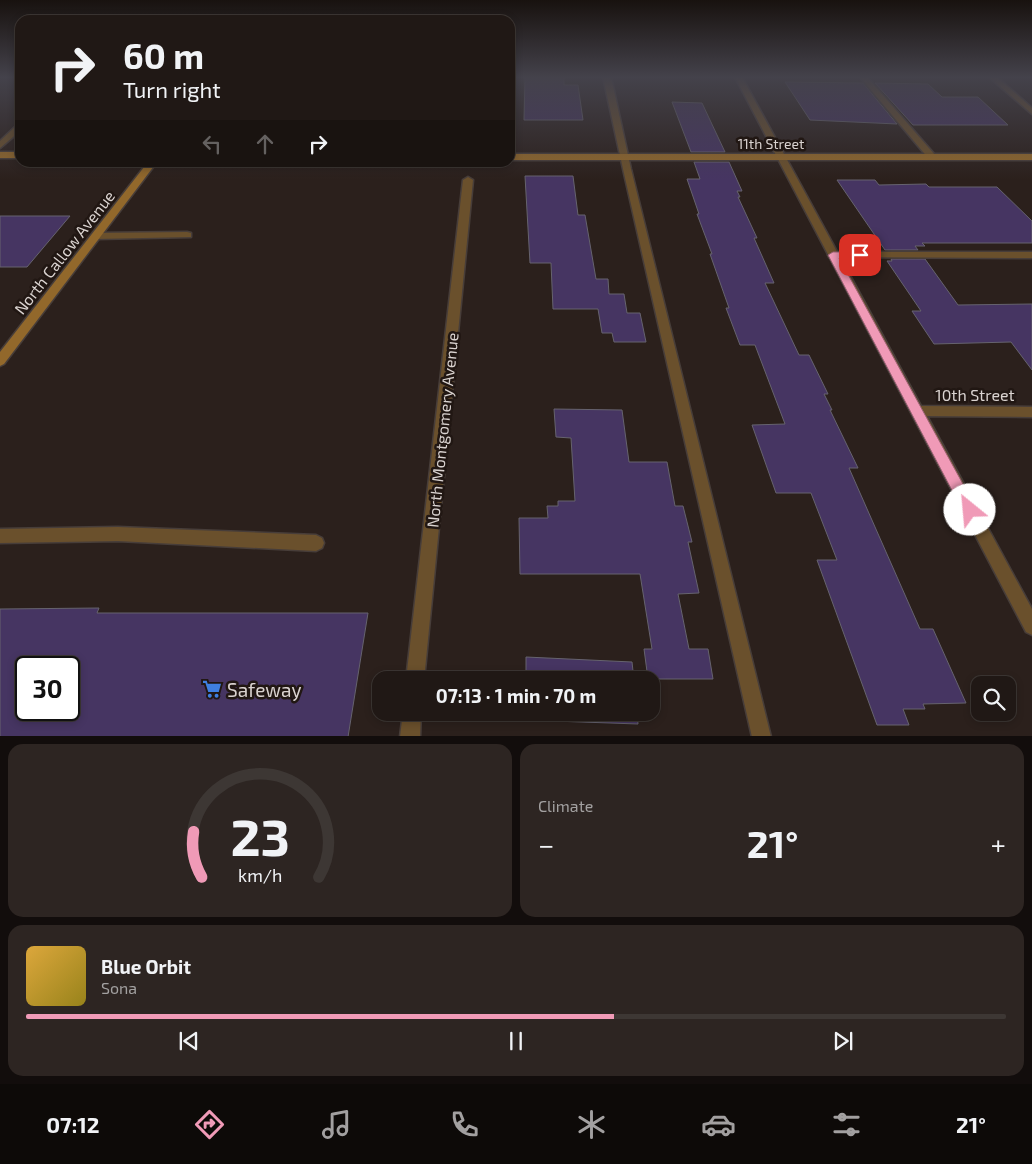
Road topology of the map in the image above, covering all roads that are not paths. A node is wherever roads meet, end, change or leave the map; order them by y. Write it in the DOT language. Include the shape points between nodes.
graph roads {
  1 [pos="614,111"];
  2 [pos="756,111"];
  3 [pos="893,111"];
  4 [pos="15,132"];
  5 [pos="0,145"];
  6 [pos="0,155"];
  7 [pos="15,155"];
  8 [pos="515,157"];
  9 [pos="624,157"];
  10 [pos="781,157"];
  11 [pos="932,157"];
  12 [pos="1032,157"];
  13 [pos="149,167"];
  14 [pos="468,180"];
  15 [pos="187,235"];
  16 [pos="96,236"];
  17 [pos="833,255"];
  18 [pos="1032,255"];
  19 [pos="0,361"];
  20 [pos="917,411"];
  21 [pos="1032,412"];
  22 [pos="0,536"];
  23 [pos="316,543"];
  24 [pos="1032,626"];
  25 [pos="417,671"];
  26 [pos="411,721"];
  27 [pos="410,736"];
  28 [pos="762,736"];
  1 -- 9 [label="street"];
  2 -- 10 [label="street"];
  3 -- 11 [label="street"];
  4 -- 5 [label="street"];
  6 -- 7 [label="main road"];
  8 -- 9 [label="main road, 11th Street"];
  9 -- 10 [label="main road, 11th Street"];
  9 -- 28 [label="street"];
  10 -- 11 [label="main road, 11th Street"];
  10 -- 17 [label="street"];
  11 -- 12 [label="main road, 11th Street"];
  13 -- 16 [label="main road, North Callow Avenue"];
  14 -- 25 [label="street, North Montgomery Avenue"];
  15 -- 16 [label="street"];
  16 -- 19 [label="main road, North Callow Avenue"];
  17 -- 18 [label="street"];
  17 -- 20 [label="street"];
  20 -- 21 [label="street, 10th Street"];
  20 -- 24 [label="street"];
  22 -- 23 [label="street" via="118,534"];
  26 -- 27 [label="street"];
}
